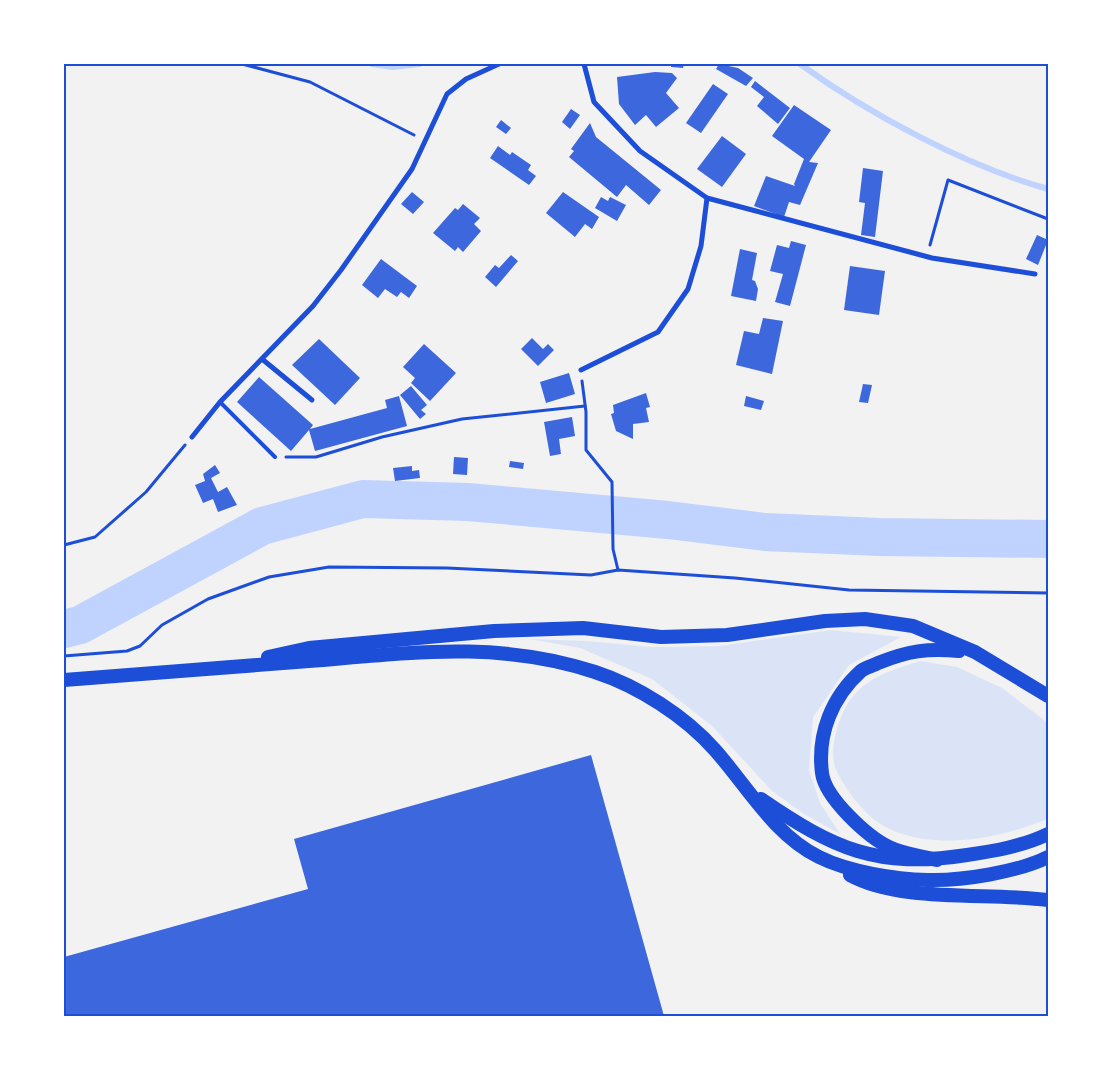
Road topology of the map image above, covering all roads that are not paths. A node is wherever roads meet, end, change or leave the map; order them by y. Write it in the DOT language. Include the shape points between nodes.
graph roads {
  1 [pos="499,64"];
  2 [pos="584,64"];
  3 [pos="707,198"];
  4 [pos="1035,274"];
  5 [pos="262,359"];
  6 [pos="582,370"];
  7 [pos="312,400"];
  8 [pos="220,402"];
  9 [pos="192,437"];
  10 [pos="275,457"];
  11 [pos="975,652"];
  12 [pos="213,668"];
  13 [pos="64,680"];
  14 [pos="1048,696"];
  15 [pos="744,787"];
  16 [pos="1048,834"];
  17 [pos="819,857"];
  18 [pos="1048,857"];
  19 [pos="937,860"];
  20 [pos="1048,900"];
  1 -- 5 [label="street" via="466,79 447,94 412,169 390,202 313,306"];
  2 -- 3 [label="street" via="594,102 640,151"];
  3 -- 4 [label="street" via="926,256"];
  3 -- 6 [label="street" via="701,246 688,289 658,332"];
  5 -- 7 [label="street"];
  5 -- 8 [label="street"];
  8 -- 9 [label="street"];
  8 -- 10 [label="lane"];
  11 -- 12 [label="highway" via="913,626 865,619 708,636 661,637 583,628 494,631 309,648"];
  11 -- 14 [label="highway"];
  11 -- 19 [label="highway" via="934,648 904,653 862,670 839,696 822,730 822,774 838,805 864,830 890,848"];
  12 -- 13 [label="highway"];
  12 -- 15 [label="highway" via="434,651 497,651 545,658 597,672 641,692 714,749"];
  15 -- 17 [label="highway" via="772,820"];
  15 -- 19 [label="highway" via="816,834 848,848 880,858"];
  16 -- 19 [label="highway" via="985,853"];
  17 -- 18 [label="highway" via="899,879 948,880 990,874"];
  17 -- 20 [label="highway" via="854,877 914,893"];
}
